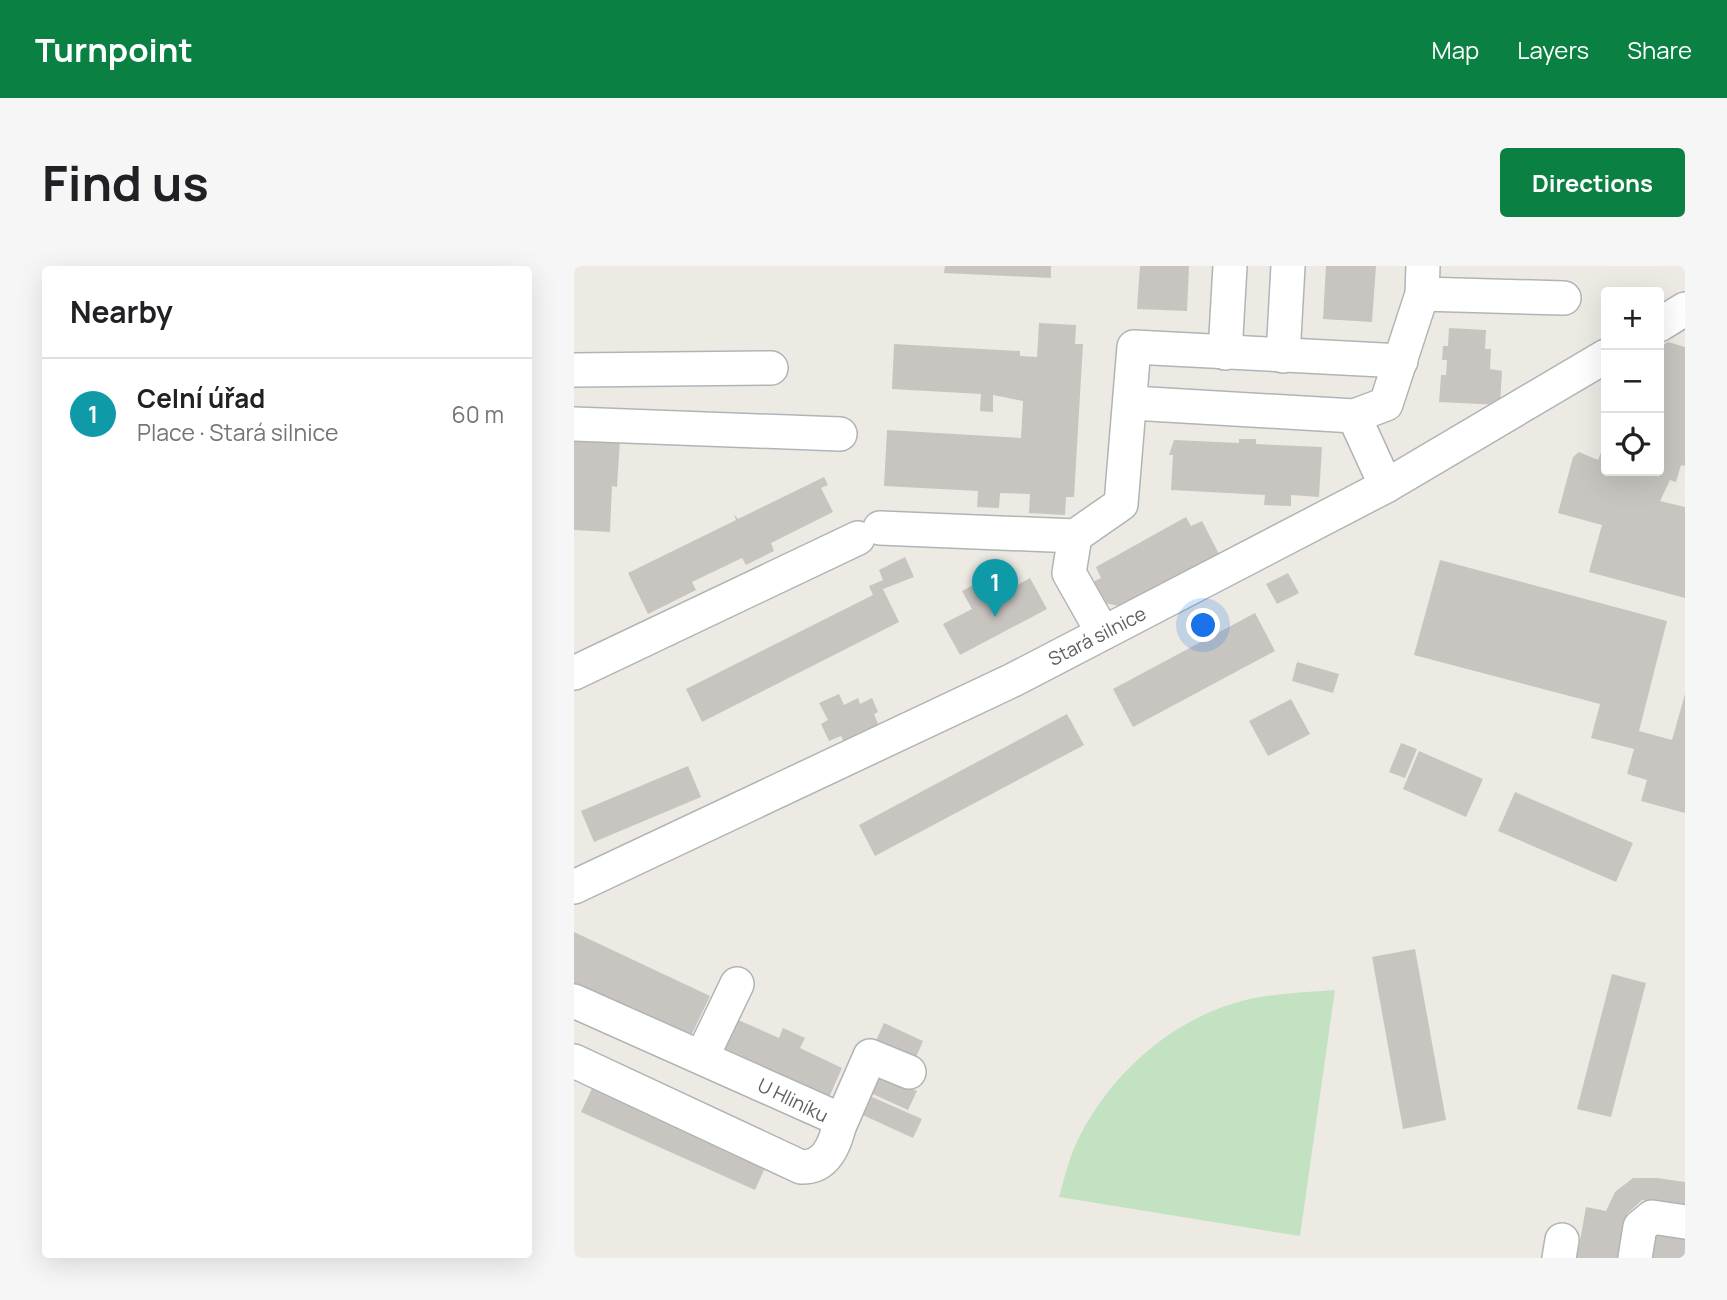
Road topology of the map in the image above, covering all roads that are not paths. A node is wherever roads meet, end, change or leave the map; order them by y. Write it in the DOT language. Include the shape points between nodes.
graph roads {
  1 [pos="1230,266"];
  2 [pos="1288,266"];
  3 [pos="1422,280"];
  4 [pos="1564,298"];
  5 [pos="1685,309"];
  6 [pos="1664,322"];
  7 [pos="1225,352"];
  8 [pos="1283,356"];
  9 [pos="1601,359"];
  10 [pos="1401,361"];
  11 [pos="771,368"];
  12 [pos="574,370"];
  13 [pos="1132,403"];
  14 [pos="1354,416"];
  15 [pos="574,424"];
  16 [pos="839,434"];
  17 [pos="1386,485"];
  18 [pos="1075,536"];
  19 [pos="1103,633"];
  20 [pos="574,673"];
  21 [pos="574,887"];
  22 [pos="737,984"];
  23 [pos="574,1001"];
  24 [pos="702,1057"];
  25 [pos="574,1061"];
  26 [pos="909,1072"];
  27 [pos="839,1127"];
  28 [pos="1685,1222"];
  29 [pos="1635,1258"];
  1 -- 7 [label="street"];
  2 -- 8 [label="street"];
  3 -- 4 [label="street"];
  3 -- 10 [label="street"];
  5 -- 6 [label="street"];
  7 -- 8 [label="street"];
  7 -- 13 [label="street" via="1134,347"];
  8 -- 10 [label="street"];
  9 -- 17 [label="street, Stará silnice"];
  10 -- 14 [label="street" via="1386,404"];
  11 -- 12 [label="street"];
  13 -- 14 [label="street"];
  13 -- 18 [label="street" via="1121,504"];
  14 -- 17 [label="street"];
  15 -- 16 [label="street"];
  17 -- 19 [label="street, Stará silnice"];
  18 -- 19 [label="street" via="1069,573"];
  18 -- 20 [label="street" via="869,533"];
  19 -- 21 [label="street, Stará silnice"];
  22 -- 24 [label="street"];
  23 -- 24 [label="street, U Hliníku"];
  24 -- 27 [label="street, U Hliníku" via="832,1116"];
  25 -- 27 [label="street, U Hliníku" via="801,1167 813,1167 824,1159 835,1144"];
  26 -- 27 [label="street" via="870,1056"];
  28 -- 29 [label="street" via="1652,1217 1640,1227"];
}
